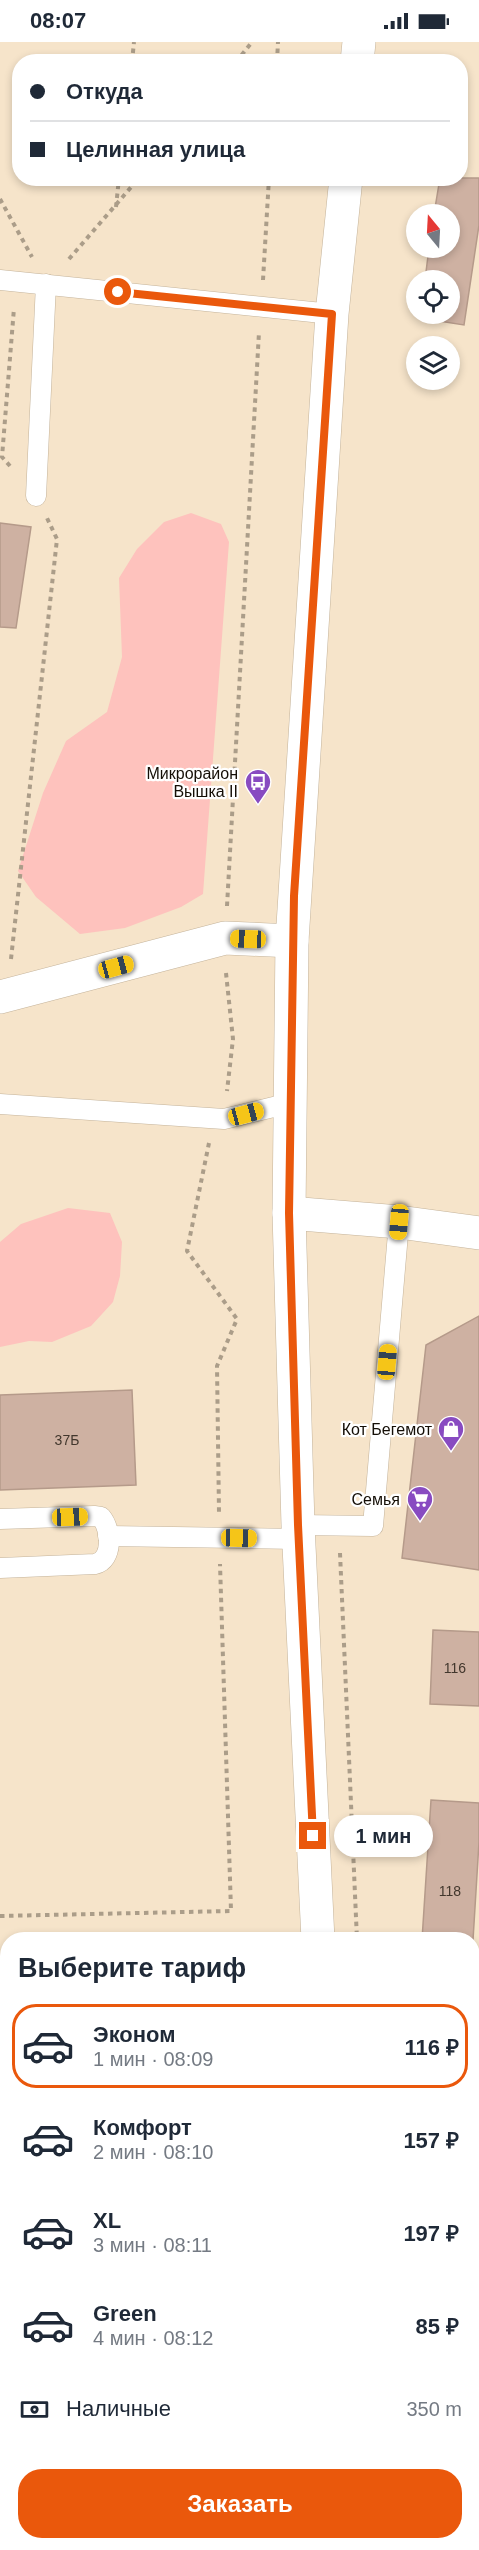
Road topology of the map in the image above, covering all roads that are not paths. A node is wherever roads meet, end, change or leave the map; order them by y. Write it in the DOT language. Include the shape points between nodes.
graph roads {
  1 [pos="345,186"];
  2 [pos="6,277"];
  3 [pos="46,284"];
  4 [pos="332,314"];
  5 [pos="36,496"];
  6 [pos="292,941"];
  7 [pos="4,996"];
  8 [pos="290,1102"];
  9 [pos="0,1104"];
  10 [pos="289,1213"];
  11 [pos="399,1222"];
  12 [pos="479,1233"];
  13 [pos="0,1519"];
  14 [pos="298,1532"];
  15 [pos="108,1536"];
  16 [pos="0,1568"];
  17 [pos="318,1932"];
  1 -- 4 [label="main road"];
  2 -- 3 [label="lane"];
  3 -- 4 [label="lane"];
  3 -- 5 [label="lane"];
  4 -- 6 [label="main road"];
  6 -- 7 [label="main road" via="225,938"];
  6 -- 8 [label="main road"];
  8 -- 9 [label="lane" via="224,1119"];
  8 -- 10 [label="main road"];
  10 -- 11 [label="main road"];
  10 -- 14 [label="main road"];
  11 -- 12 [label="main road"];
  11 -- 14 [label="lane" via="374,1526 339,1525"];
  13 -- 15 [label="lane" via="101,1517"];
  14 -- 15 [label="lane"];
  14 -- 17 [label="main road"];
  15 -- 16 [label="lane" via="107,1557 102,1562"];
}
